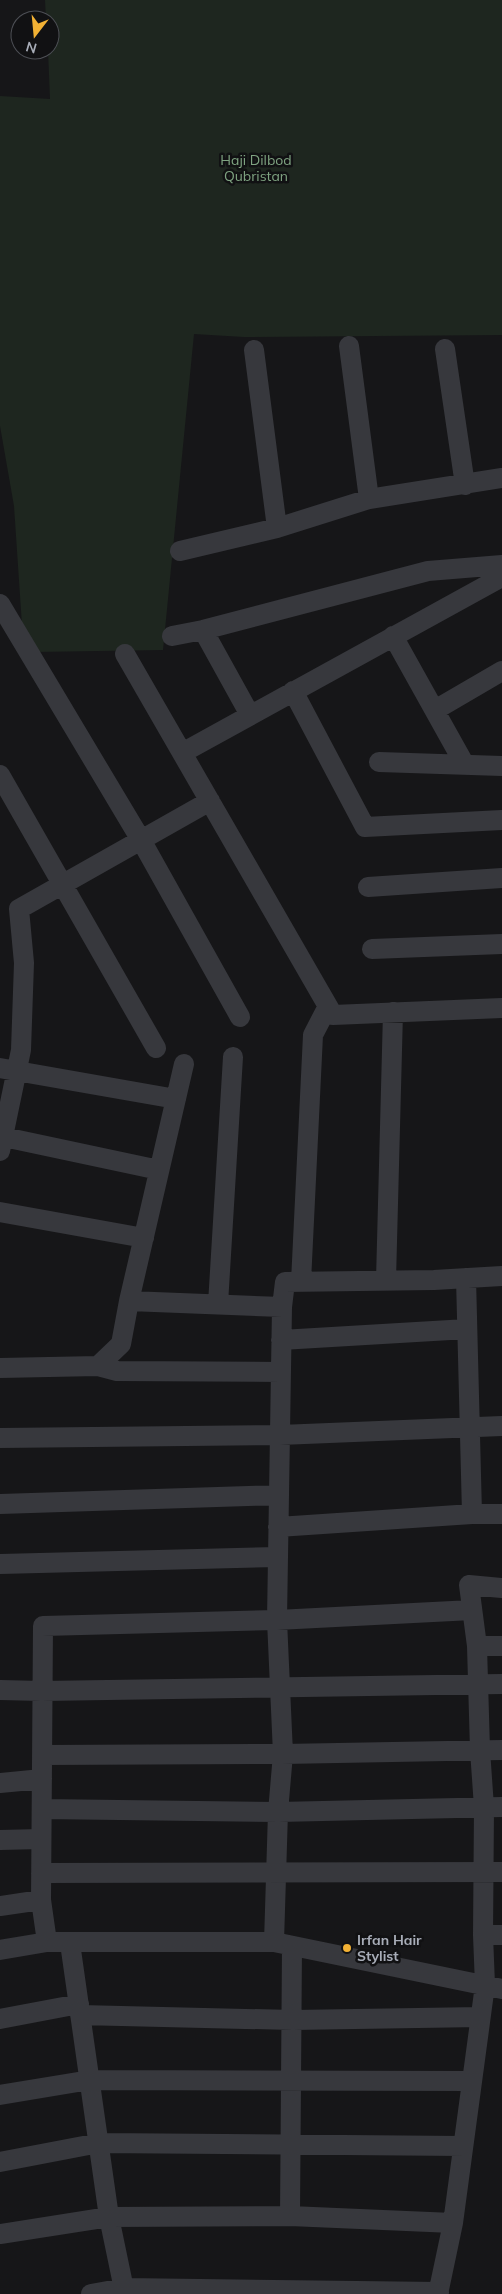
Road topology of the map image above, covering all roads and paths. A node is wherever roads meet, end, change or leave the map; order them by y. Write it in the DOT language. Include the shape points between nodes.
graph roads {
  1 [pos="349,346"];
  2 [pos="445,349"];
  3 [pos="254,350"];
  4 [pos="502,478"];
  5 [pos="465,485"];
  6 [pos="369,499"];
  7 [pos="277,528"];
  8 [pos="180,550"];
  9 [pos="499,573"];
  10 [pos="0,604"];
  11 [pos="204,630"];
  12 [pos="172,636"];
  13 [pos="394,636"];
  14 [pos="126,654"];
  15 [pos="502,671"];
  16 [pos="293,692"];
  17 [pos="435,710"];
  18 [pos="250,715"];
  19 [pos="182,753"];
  20 [pos="379,762"];
  21 [pos="465,765"];
  22 [pos="502,766"];
  23 [pos="0,775"];
  24 [pos="210,801"];
  25 [pos="502,820"];
  26 [pos="141,840"];
  27 [pos="502,878"];
  28 [pos="64,884"];
  29 [pos="368,887"];
  30 [pos="502,944"];
  31 [pos="372,949"];
  32 [pos="328,1006"];
  33 [pos="502,1008"];
  34 [pos="393,1012"];
  35 [pos="240,1017"];
  36 [pos="156,1048"];
  37 [pos="233,1057"];
  38 [pos="184,1064"];
  39 [pos="9,1069"];
  40 [pos="176,1099"];
  41 [pos="2,1144"];
  42 [pos="160,1170"];
  43 [pos="0,1212"];
  44 [pos="144,1238"];
  45 [pos="502,1276"];
  46 [pos="466,1278"];
  47 [pos="386,1280"];
  48 [pos="301,1282"];
  49 [pos="129,1301"];
  50 [pos="218,1304"];
  51 [pos="282,1307"];
  52 [pos="468,1329"];
  53 [pos="281,1340"];
  54 [pos="98,1366"];
  55 [pos="0,1368"];
  56 [pos="281,1372"];
  57 [pos="502,1426"];
  58 [pos="470,1427"];
  59 [pos="280,1436"];
  60 [pos="0,1438"];
  61 [pos="279,1495"];
  62 [pos="0,1504"];
  63 [pos="472,1514"];
  64 [pos="502,1514"];
  65 [pos="278,1527"];
  66 [pos="278,1557"];
  67 [pos="0,1564"];
  68 [pos="502,1588"];
  69 [pos="472,1610"];
  70 [pos="278,1620"];
  71 [pos="477,1646"];
  72 [pos="502,1646"];
  73 [pos="479,1684"];
  74 [pos="502,1684"];
  75 [pos="279,1688"];
  76 [pos="0,1690"];
  77 [pos="42,1692"];
  78 [pos="480,1750"];
  79 [pos="502,1750"];
  80 [pos="283,1754"];
  81 [pos="42,1755"];
  82 [pos="42,1780"];
  83 [pos="0,1783"];
  84 [pos="493,1807"];
  85 [pos="42,1808"];
  86 [pos="278,1812"];
  87 [pos="41,1839"];
  88 [pos="0,1840"];
  89 [pos="492,1872"];
  90 [pos="41,1873"];
  91 [pos="276,1874"];
  92 [pos="41,1900"];
  93 [pos="0,1906"];
  94 [pos="492,1935"];
  95 [pos="47,1942"];
  96 [pos="70,1943"];
  97 [pos="283,1944"];
  98 [pos="0,1950"];
  99 [pos="493,1987"];
  100 [pos="79,2010"];
  101 [pos="480,2017"];
  102 [pos="0,2019"];
  103 [pos="293,2020"];
  104 [pos="90,2080"];
  105 [pos="291,2080"];
  106 [pos="472,2081"];
  107 [pos="0,2095"];
  108 [pos="99,2143"];
  109 [pos="291,2145"];
  110 [pos="463,2146"];
  111 [pos="0,2162"];
  112 [pos="290,2216"];
  113 [pos="109,2217"];
  114 [pos="453,2223"];
  115 [pos="0,2234"];
  116 [pos="125,2291"];
  117 [pos="438,2293"];
  118 [pos="91,2294"];
  1 -- 6 [label="street"];
  2 -- 5 [label="street"];
  3 -- 7 [label="street"];
  4 -- 5 [label="street"];
  5 -- 6 [label="street"];
  6 -- 7 [label="street"];
  7 -- 8 [label="street"];
  9 -- 11 [label="street" via="428,571"];
  9 -- 13 [label="street"];
  10 -- 26 [label="street"];
  11 -- 12 [label="street"];
  11 -- 18 [label="street"];
  13 -- 16 [label="street"];
  13 -- 17 [label="street"];
  14 -- 19 [label="street"];
  15 -- 17 [label="street"];
  16 -- 18 [label="street"];
  16 -- 25 [label="street" via="365,827"];
  17 -- 21 [label="street"];
  18 -- 19 [label="street"];
  19 -- 24 [label="street"];
  20 -- 21 [label="street"];
  21 -- 22 [label="street"];
  23 -- 28 [label="street"];
  24 -- 26 [label="street"];
  24 -- 32 [label="street"];
  26 -- 28 [label="street"];
  26 -- 35 [label="street"];
  27 -- 29 [label="street"];
  28 -- 36 [label="street"];
  28 -- 39 [label="street" via="19,909 24,963 21,1050"];
  30 -- 31 [label="street"];
  32 -- 34 [label="street" via="333,1015"];
  32 -- 48 [label="street" via="313,1035"];
  33 -- 34 [label="street"];
  34 -- 47 [label="street"];
  37 -- 50 [label="street"];
  38 -- 40 [label="street"];
  39 -- 40 [label="street"];
  39 -- 41 [label="street"];
  40 -- 42 [label="street"];
  41 -- 42 [label="street"];
  42 -- 44 [label="street"];
  43 -- 44 [label="street"];
  44 -- 49 [label="street"];
  45 -- 46 [label="street"];
  46 -- 47 [label="street"];
  46 -- 52 [label="street"];
  47 -- 48 [label="street"];
  48 -- 51 [label="street" via="285,1282"];
  49 -- 50 [label="street"];
  49 -- 54 [label="street" via="121,1344"];
  50 -- 51 [label="street"];
  51 -- 53 [label="street"];
  52 -- 53 [label="street"];
  52 -- 58 [label="street"];
  53 -- 56 [label="street"];
  54 -- 55 [label="street"];
  54 -- 56 [label="street" via="117,1371"];
  56 -- 59 [label="street"];
  57 -- 58 [label="street"];
  58 -- 59 [label="street"];
  58 -- 63 [label="street"];
  59 -- 60 [label="street"];
  59 -- 61 [label="street"];
  61 -- 62 [label="street"];
  61 -- 65 [label="street"];
  63 -- 64 [label="street"];
  63 -- 65 [label="street"];
  65 -- 66 [label="street"];
  66 -- 67 [label="street"];
  66 -- 70 [label="street"];
  68 -- 69 [label="street" via="469,1585"];
  69 -- 70 [label="street"];
  69 -- 71 [label="street"];
  70 -- 75 [label="street"];
  70 -- 77 [label="street" via="43,1626"];
  71 -- 72 [label="street"];
  71 -- 73 [label="street"];
  73 -- 74 [label="street"];
  73 -- 75 [label="street"];
  73 -- 78 [label="street"];
  75 -- 77 [label="street"];
  75 -- 80 [label="street"];
  76 -- 77 [label="street"];
  77 -- 81 [label="street"];
  78 -- 79 [label="street"];
  78 -- 80 [label="street"];
  78 -- 84 [label="street"];
  80 -- 81 [label="street"];
  80 -- 86 [label="street"];
  81 -- 82 [label="street"];
  82 -- 83 [label="street"];
  82 -- 85 [label="street"];
  84 -- 86 [label="street"];
  84 -- 89 [label="street"];
  85 -- 86 [label="street"];
  85 -- 87 [label="street"];
  86 -- 91 [label="street"];
  87 -- 88 [label="street"];
  87 -- 90 [label="street"];
  89 -- 91 [label="street"];
  89 -- 94 [label="street"];
  90 -- 91 [label="street"];
  90 -- 92 [label="street"];
  91 -- 97 [label="street"];
  92 -- 93 [label="street"];
  92 -- 95 [label="street"];
  94 -- 99 [label="street"];
  95 -- 96 [label="street"];
  95 -- 98 [label="street"];
  96 -- 97 [label="street"];
  96 -- 100 [label="street"];
  97 -- 99 [label="street"];
  97 -- 103 [label="street"];
  99 -- 101 [label="street"];
  100 -- 102 [label="street"];
  100 -- 103 [label="street"];
  100 -- 104 [label="street"];
  101 -- 103 [label="street"];
  101 -- 106 [label="street"];
  103 -- 105 [label="street"];
  104 -- 105 [label="street"];
  104 -- 107 [label="street"];
  104 -- 108 [label="street"];
  105 -- 106 [label="street"];
  105 -- 109 [label="street"];
  106 -- 110 [label="street"];
  108 -- 109 [label="street"];
  108 -- 111 [label="street"];
  108 -- 113 [label="street"];
  109 -- 110 [label="street"];
  109 -- 112 [label="street"];
  110 -- 114 [label="street"];
  112 -- 113 [label="street"];
  112 -- 114 [label="street"];
  113 -- 115 [label="street"];
  113 -- 116 [label="street"];
  114 -- 117 [label="street"];
  116 -- 117 [label="street"];
  116 -- 118 [label="street"];
}
